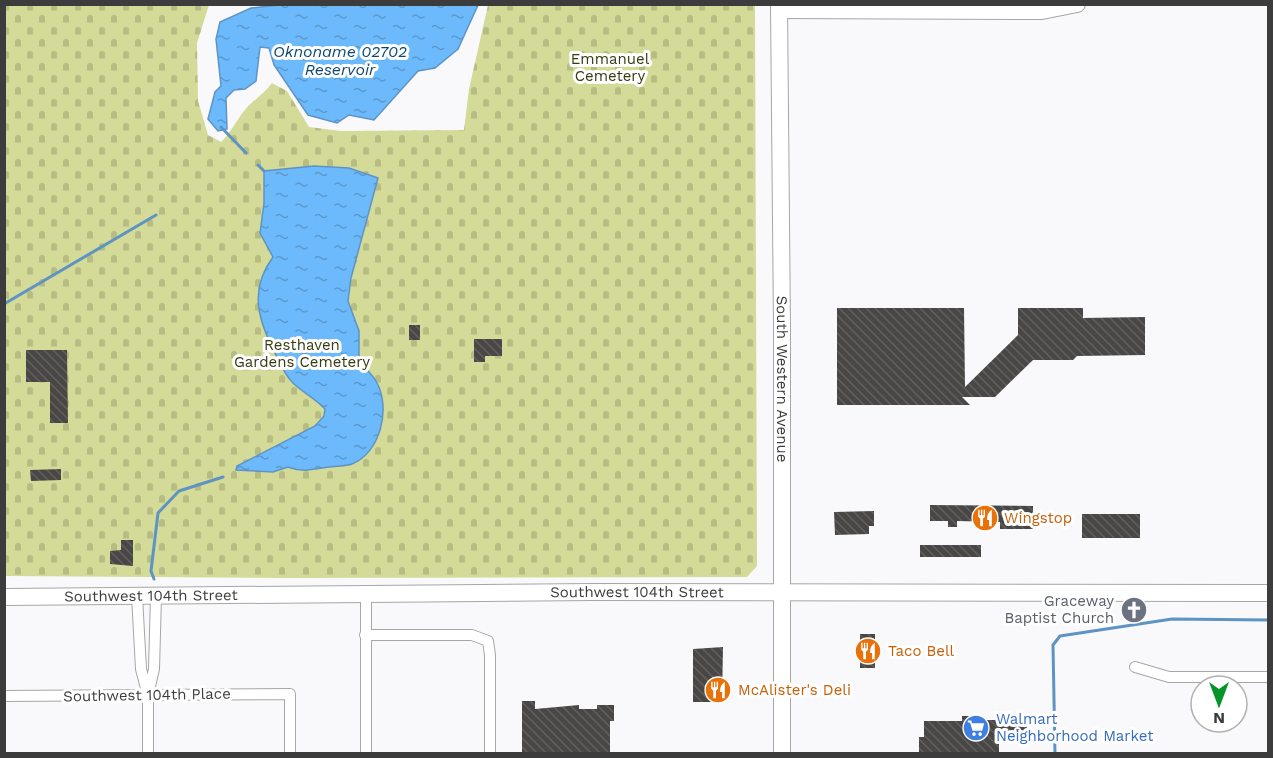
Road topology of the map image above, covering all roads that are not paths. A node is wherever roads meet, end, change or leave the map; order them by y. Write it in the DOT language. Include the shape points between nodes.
graph roads {
  1 [pos="1077,4"];
  2 [pos="779,8"];
  3 [pos="781,591"];
  4 [pos="1269,592"];
  5 [pos="366,594"];
  6 [pos="137,596"];
  7 [pos="156,596"];
  8 [pos="4,597"];
  9 [pos="365,635"];
  10 [pos="1135,667"];
  11 [pos="1269,677"];
  12 [pos="148,695"];
  13 [pos="4,696"];
  14 [pos="148,753"];
  15 [pos="290,753"];
  16 [pos="366,753"];
  17 [pos="490,753"];
  18 [pos="782,753"];
  1 -- 2 [label="main road" via="1042,11"];
  2 -- 3 [label="main road, South Western Avenue"];
  3 -- 4 [label="main road, Southwest 104th Street"];
  3 -- 5 [label="main road, Southwest 104th Street"];
  3 -- 18 [label="main road, South Western Avenue"];
  5 -- 7 [label="main road, Southwest 104th Street"];
  5 -- 9 [label="street"];
  6 -- 7 [label="main road, Southwest 104th Street"];
  6 -- 8 [label="main road, Southwest 104th Street"];
  6 -- 12 [label="street" via="141,669"];
  7 -- 12 [label="street" via="154,669"];
  9 -- 16 [label="street"];
  9 -- 17 [label="street" via="472,634 488,641"];
  10 -- 11 [label="street" via="1169,677"];
  12 -- 13 [label="street, Southwest 104th Place"];
  12 -- 14 [label="street"];
  12 -- 15 [label="street, Southwest 104th Place" via="290,694"];
}
